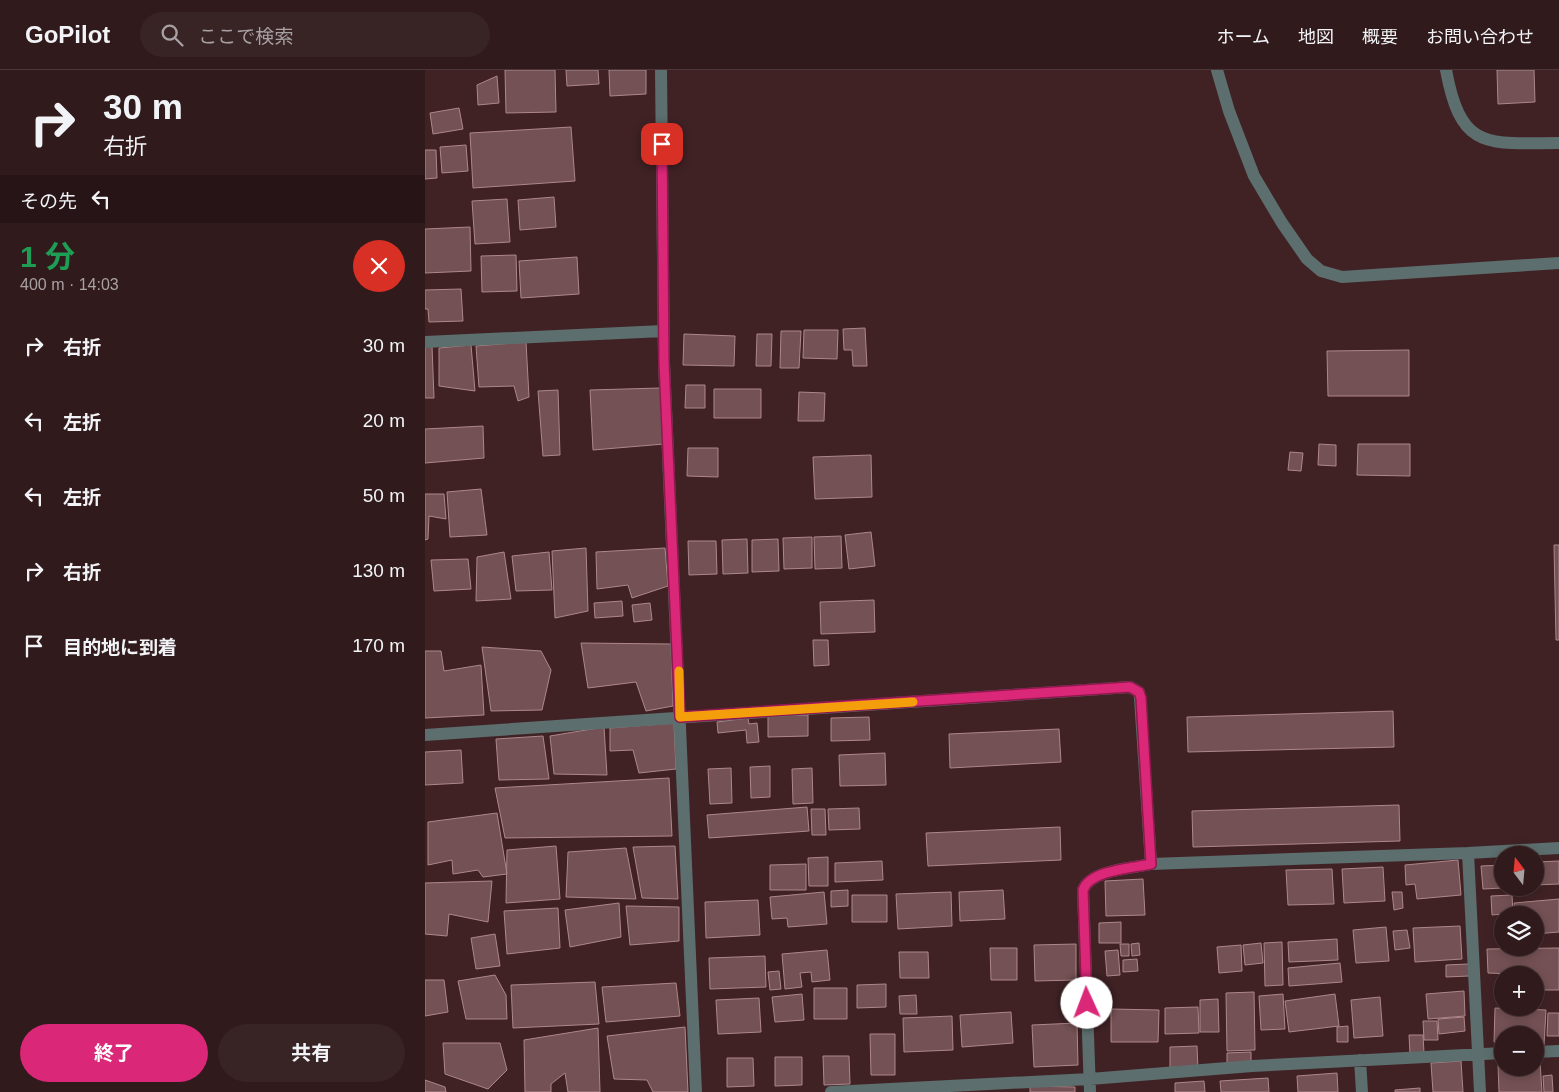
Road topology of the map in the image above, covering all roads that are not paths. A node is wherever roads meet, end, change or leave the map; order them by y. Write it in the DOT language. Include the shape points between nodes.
graph roads {
  1 [pos="661,70"];
  2 [pos="1217,70"];
  3 [pos="1446,70"];
  4 [pos="1559,143"];
  5 [pos="1559,264"];
  6 [pos="663,331"];
  7 [pos="425,342"];
  8 [pos="680,717"];
  9 [pos="425,735"];
  10 [pos="1559,848"];
  11 [pos="1468,853"];
  12 [pos="1151,864"];
  13 [pos="1559,1051"];
  14 [pos="1544,1052"];
  15 [pos="1494,1053"];
  16 [pos="1479,1054"];
  17 [pos="1360,1060"];
  18 [pos="1090,1086"];
  19 [pos="696,1092"];
  20 [pos="831,1092"];
  21 [pos="1362,1092"];
  22 [pos="1480,1092"];
  1 -- 6 [label="street"];
  2 -- 5 [label="street" via="1253,176 1307,259 1321,271 1342,277"];
  3 -- 4 [label="street" via="1460,118 1468,129 1495,142"];
  6 -- 7 [label="street"];
  6 -- 8 [label="street"];
  8 -- 9 [label="street"];
  8 -- 12 [label="street" via="1130,687 1139,692 1141,698"];
  8 -- 19 [label="street"];
  10 -- 11 [label="street"];
  11 -- 12 [label="street"];
  11 -- 16 [label="street"];
  12 -- 18 [label="street" via="1099,875 1088,880 1083,890"];
  13 -- 14 [label="street"];
  15 -- 16 [label="street"];
  16 -- 17 [label="street"];
  16 -- 22 [label="street"];
  17 -- 18 [label="street"];
  17 -- 21 [label="street"];
  18 -- 20 [label="street"];
}
